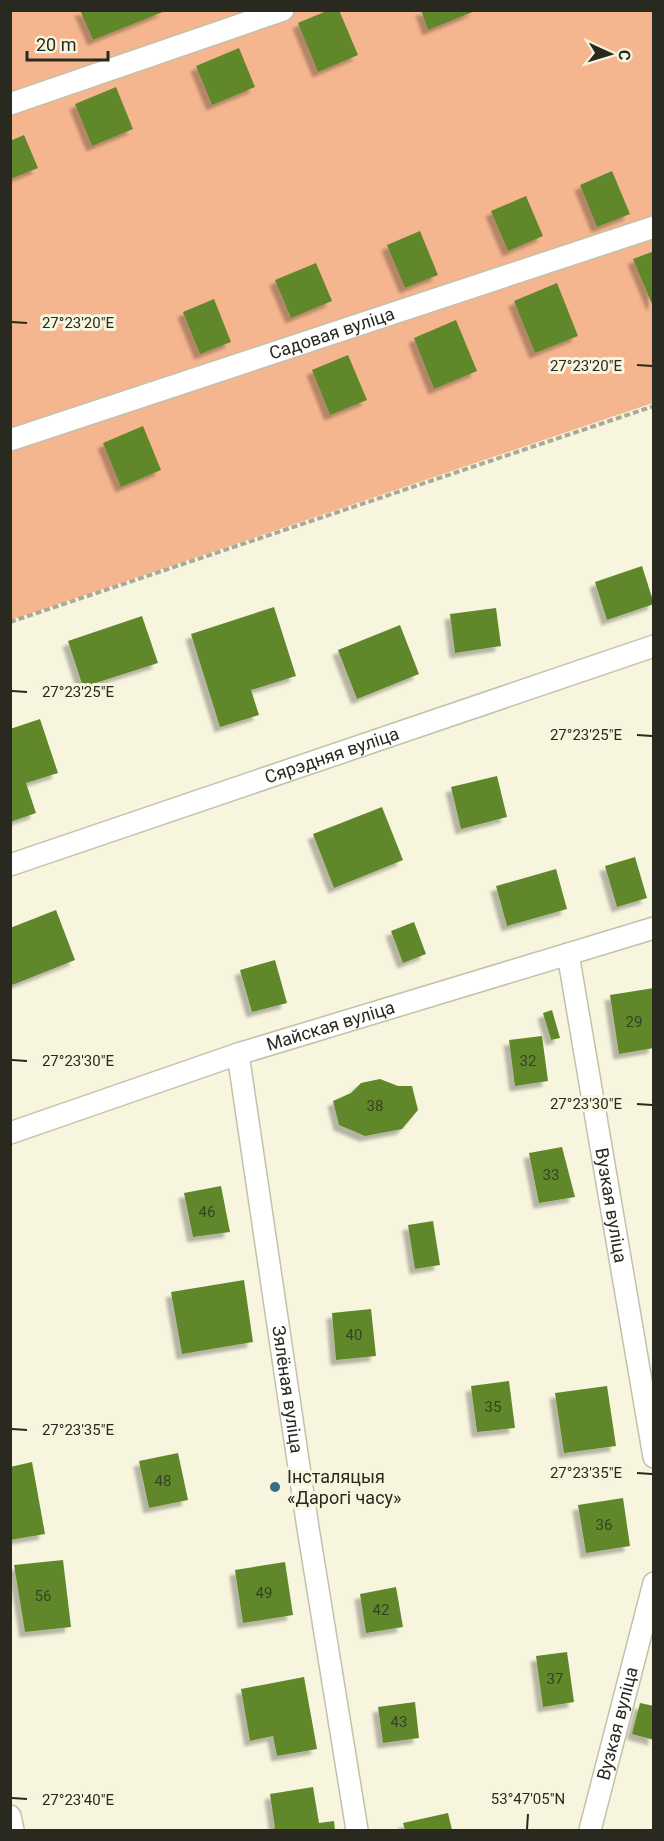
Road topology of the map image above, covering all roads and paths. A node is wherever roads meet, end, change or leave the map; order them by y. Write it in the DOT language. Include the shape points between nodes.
graph roads {
  1 [pos="283,10"];
  2 [pos="10,104"];
  3 [pos="654,227"];
  4 [pos="654,405"];
  5 [pos="10,440"];
  6 [pos="10,622"];
  7 [pos="654,646"];
  8 [pos="10,865"];
  9 [pos="654,928"];
  10 [pos="568,954"];
  11 [pos="238,1054"];
  12 [pos="10,1133"];
  13 [pos="654,1457"];
  14 [pos="654,1582"];
  15 [pos="10,1816"];
  16 [pos="13,1830"];
  17 [pos="357,1830"];
  18 [pos="590,1830"];
  1 -- 2 [label="street"];
  3 -- 5 [label="street, Садовая вуліца"];
  4 -- 6 [label="path"];
  7 -- 8 [label="street, Сярэдняя вуліца"];
  9 -- 10 [label="street, Майская вуліца"];
  10 -- 11 [label="street, Майская вуліца"];
  10 -- 13 [label="street, Вузкая вуліца"];
  11 -- 12 [label="street, Майская вуліца"];
  11 -- 17 [label="street, Зялёная вуліца"];
  14 -- 18 [label="street, Вузкая вуліца"];
  15 -- 16 [label="street"];
}
